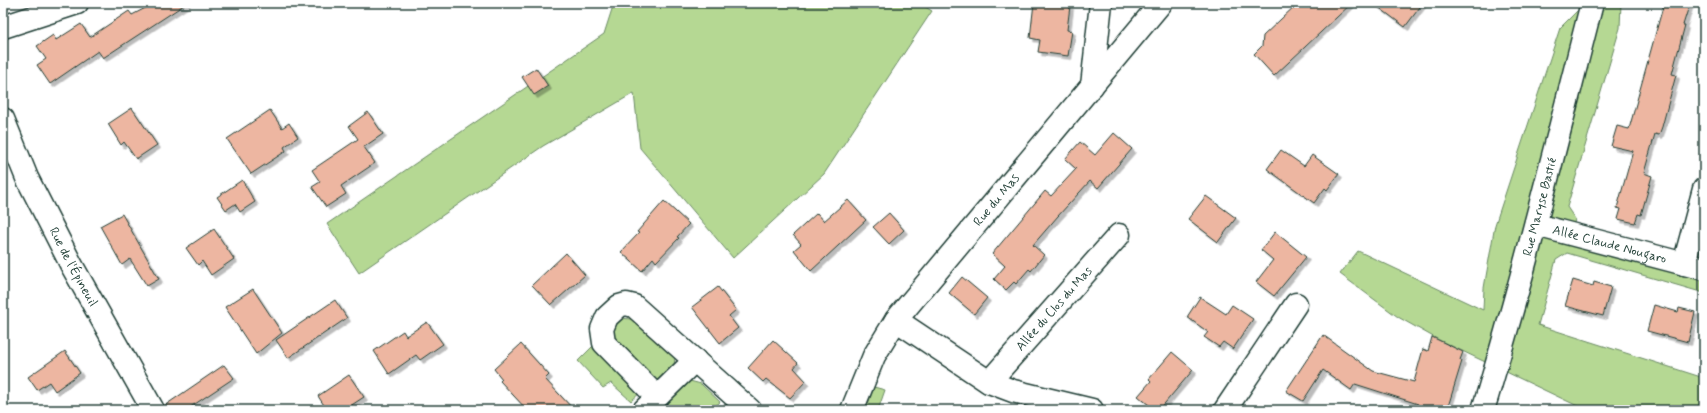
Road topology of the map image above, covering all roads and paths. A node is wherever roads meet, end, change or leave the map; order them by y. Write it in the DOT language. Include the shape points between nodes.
graph roads {
  1 [pos="76,3"];
  2 [pos="1101,3"];
  3 [pos="1161,3"];
  4 [pos="1592,3"];
  5 [pos="3,27"];
  6 [pos="1092,86"];
  7 [pos="3,119"];
  8 [pos="1704,189"];
  9 [pos="1536,225"];
  10 [pos="1119,235"];
  11 [pos="1694,266"];
  12 [pos="1296,304"];
  13 [pos="896,320"];
  14 [pos="695,360"];
  15 [pos="989,382"];
  16 [pos="650,404"];
  17 [pos="153,410"];
  18 [pos="750,410"];
  19 [pos="852,410"];
  20 [pos="1092,410"];
  21 [pos="1225,410"];
  22 [pos="1483,410"];
  1 -- 5 [label="street"];
  2 -- 6 [label="street"];
  3 -- 6 [label="street, Rue du Mas"];
  4 -- 9 [label="street, Rue Maryse Bastié"];
  6 -- 13 [label="street, Rue du Mas"];
  7 -- 17 [label="street, Rue de l'Épineuil" via="10,141 34,192"];
  8 -- 11 [label="street, Allée Claude Nougaro"];
  9 -- 11 [label="street, Allée Claude Nougaro"];
  9 -- 22 [label="street, Rue Maryse Bastié"];
  10 -- 15 [label="street, Allée du Clos du Mas"];
  12 -- 21 [label="street"];
  13 -- 15 [label="street"];
  13 -- 19 [label="street, Rue du Mas" via="872,361"];
  14 -- 16 [label="street"];
  14 -- 16 [label="street" via="634,306 619,306 607,317 602,329 604,343"];
  14 -- 18 [label="street"];
  15 -- 20 [label="street" via="1013,391"];
}
